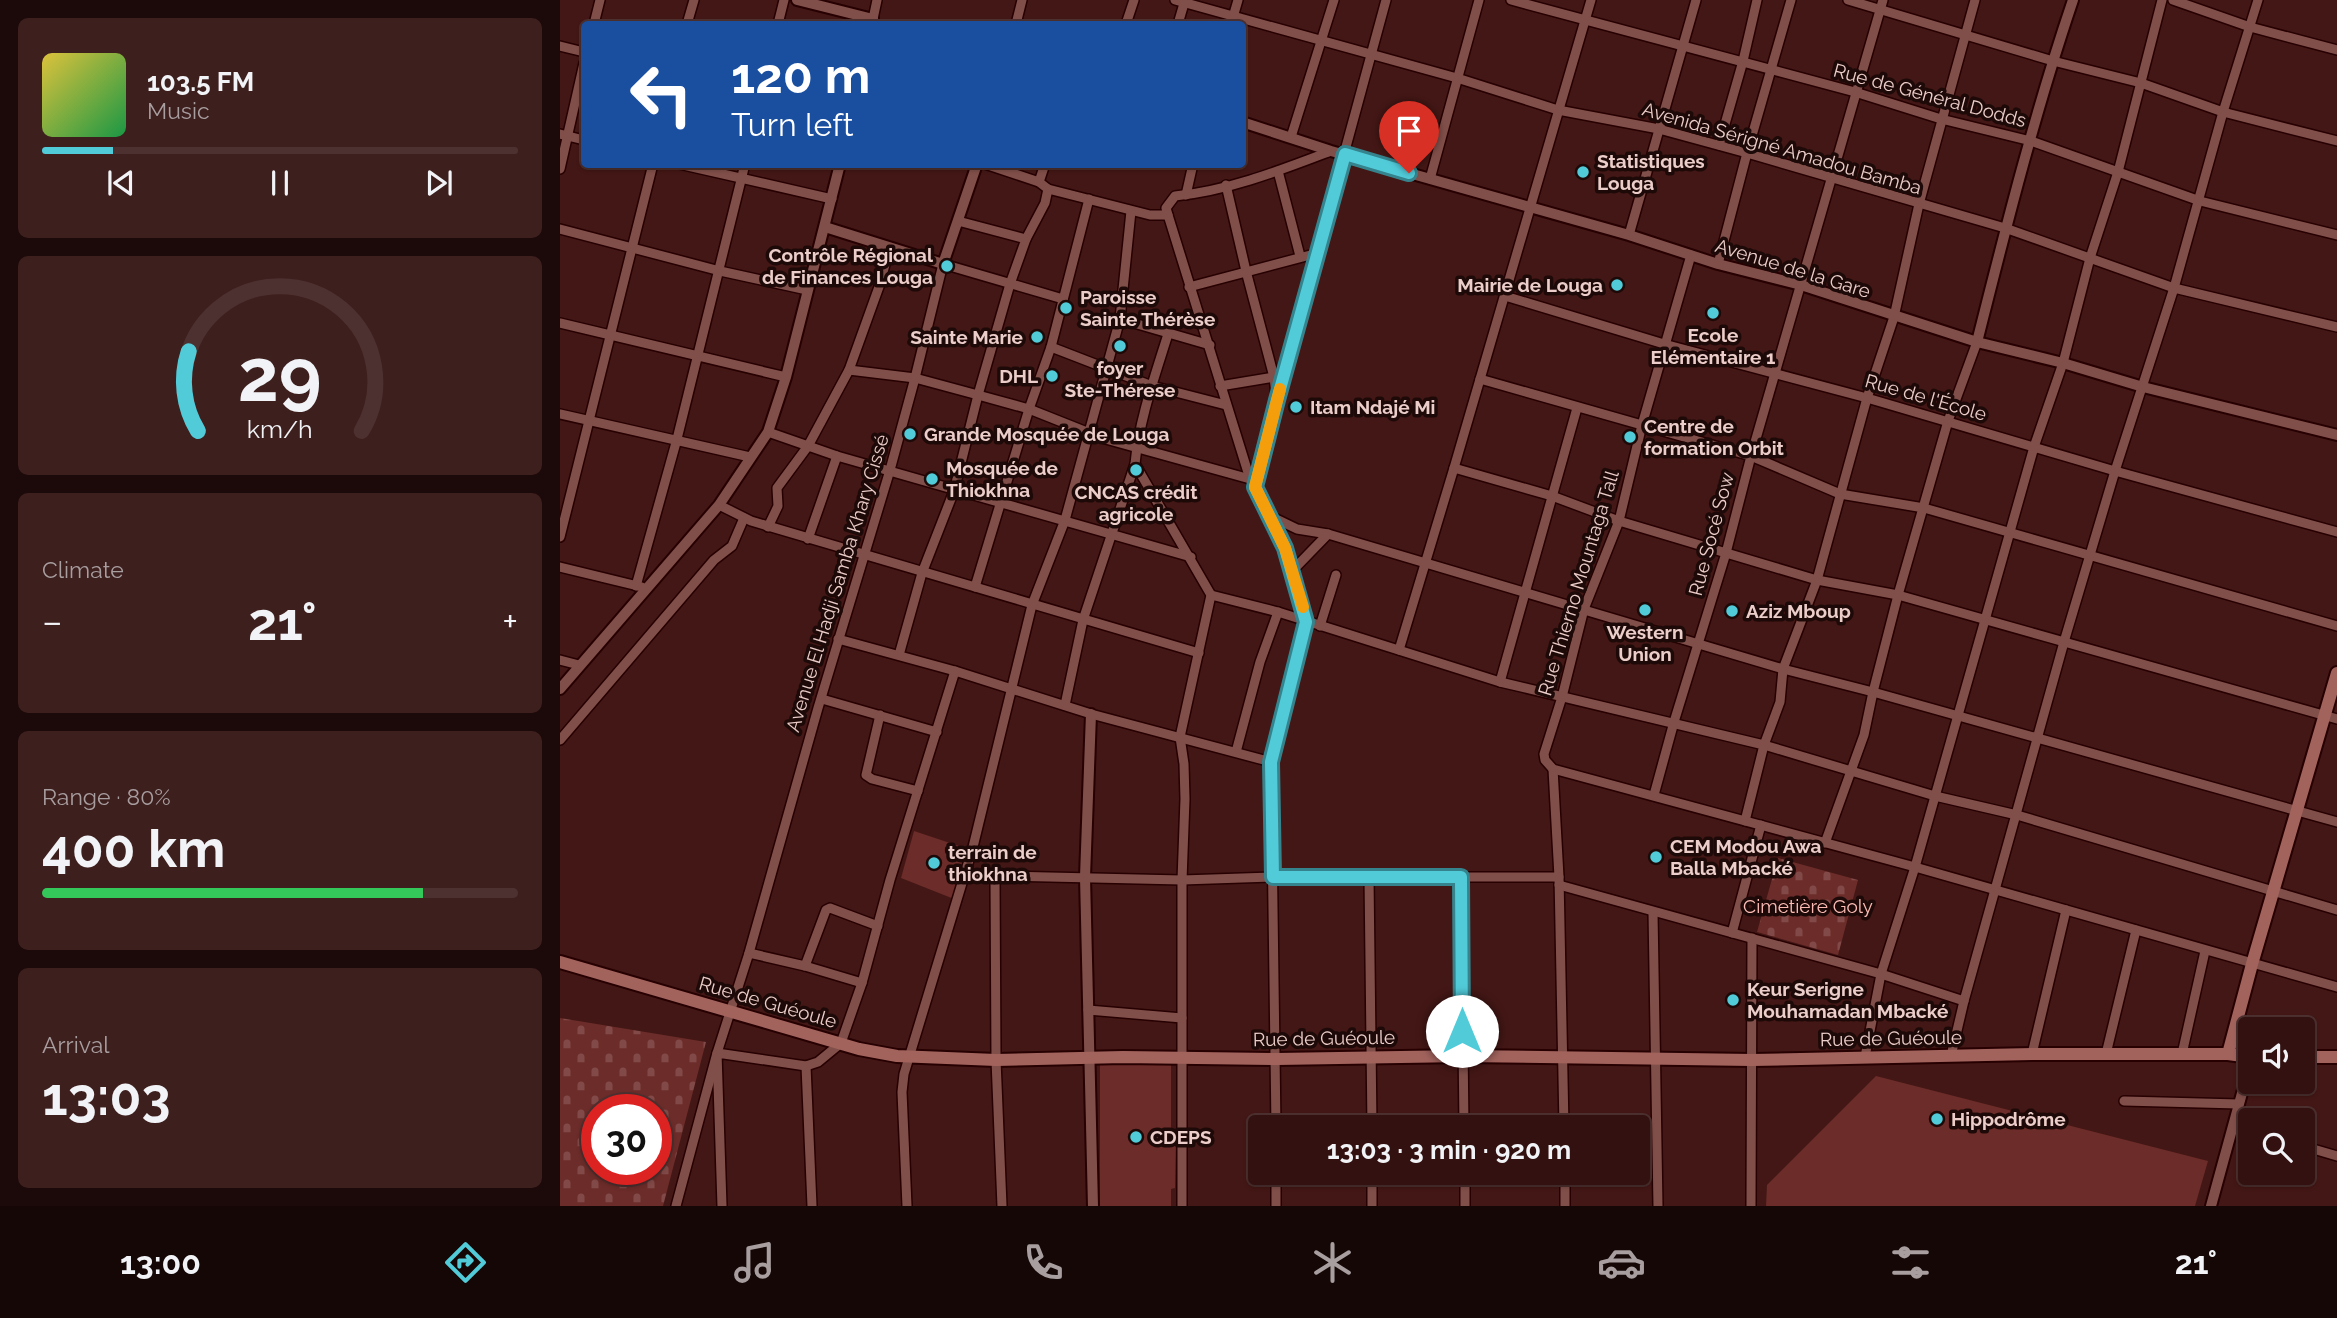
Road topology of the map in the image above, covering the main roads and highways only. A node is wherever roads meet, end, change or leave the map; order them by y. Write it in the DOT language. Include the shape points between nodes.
graph roads {
  1 [pos="2337,673"];
  2 [pos="2331,717"];
  3 [pos="560,962"];
  4 [pos="2228,1054"];
  5 [pos="2238,1055"];
  6 [pos="2315,1057"];
  7 [pos="2337,1057"];
  1 -- 2 [label="main road"];
  2 -- 4 [label="main road" via="2297,809"];
  3 -- 4 [label="main road, Rue de Guéoule" via="897,1056 996,1060 1372,1056 1752,1060"];
  4 -- 5 [label="main road, Rue de Guéoule"];
  6 -- 7 [label="main road"];
}
